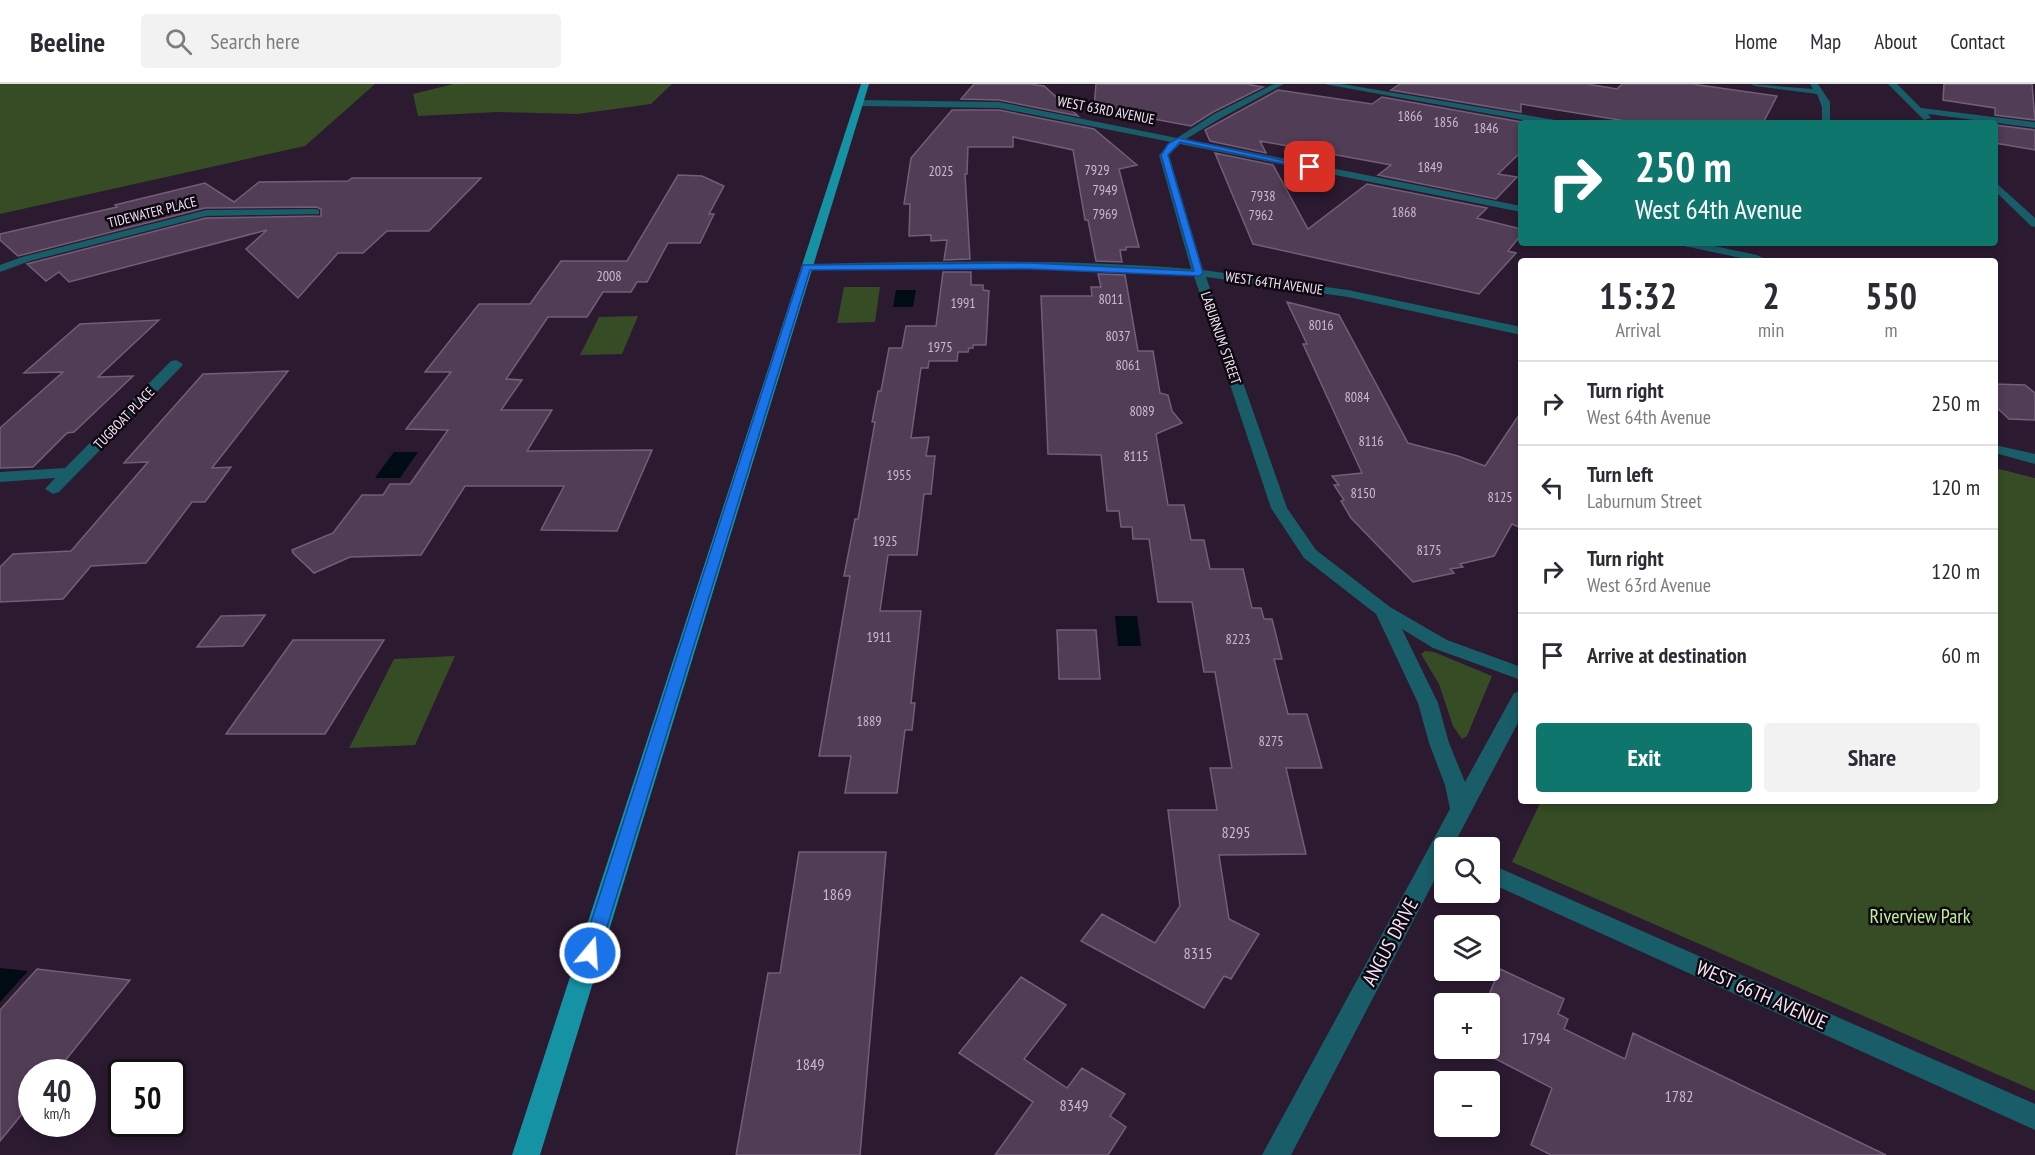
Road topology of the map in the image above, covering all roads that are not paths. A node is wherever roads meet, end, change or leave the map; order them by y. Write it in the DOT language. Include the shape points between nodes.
graph roads {
  1 [pos="865,84"];
  2 [pos="1280,84"];
  3 [pos="1328,84"];
  4 [pos="1755,84"];
  5 [pos="1814,84"];
  6 [pos="1892,84"];
  7 [pos="1821,92"];
  8 [pos="860,103"];
  9 [pos="1919,110"];
  10 [pos="1538,120"];
  11 [pos="1826,120"];
  12 [pos="1929,120"];
  13 [pos="1996,120"];
  14 [pos="1998,120"];
  15 [pos="2035,125"];
  16 [pos="1178,140"];
  17 [pos="1998,188"];
  18 [pos="2013,202"];
  19 [pos="2033,206"];
  20 [pos="1518,208"];
  21 [pos="315,212"];
  22 [pos="2035,224"];
  23 [pos="1700,246"];
  24 [pos="1758,257"];
  25 [pos="806,267"];
  26 [pos="0,269"];
  27 [pos="1199,273"];
  28 [pos="1518,330"];
  29 [pos="176,364"];
  30 [pos="1998,450"];
  31 [pos="2035,459"];
  32 [pos="72,472"];
  33 [pos="0,477"];
  34 [pos="53,489"];
  35 [pos="1384,611"];
  36 [pos="1518,673"];
  37 [pos="1518,704"];
  38 [pos="1461,809"];
  39 [pos="1448,837"];
  40 [pos="1434,864"];
  41 [pos="1500,877"];
  42 [pos="2035,1117"];
  43 [pos="526,1155"];
  44 [pos="1276,1155"];
  1 -- 8 [label="main road"];
  2 -- 16 [label="street"];
  3 -- 10 [label="street"];
  4 -- 7 [label="street"];
  5 -- 7 [label="street"];
  6 -- 9 [label="street"];
  7 -- 11 [label="street" via="1827,104"];
  8 -- 16 [label="street, WEST 63RD AVENUE" via="999,105"];
  8 -- 25 [label="main road"];
  9 -- 12 [label="street"];
  9 -- 13 [label="street"];
  14 -- 15 [label="street"];
  16 -- 20 [label="street, WEST 63RD AVENUE"];
  16 -- 27 [label="street, LABURNUM STREET" via="1164,155"];
  17 -- 18 [label="street"];
  18 -- 19 [label="street"];
  18 -- 22 [label="street"];
  21 -- 26 [label="street, TIDEWATER PLACE" via="207,213"];
  23 -- 24 [label="street"];
  25 -- 27 [label="street, WEST 64TH AVENUE" via="1030,266"];
  25 -- 43 [label="main road"];
  27 -- 28 [label="street, WEST 64TH AVENUE" via="1405,304"];
  27 -- 35 [label="street, LABURNUM STREET" via="1279,508 1310,554"];
  29 -- 32 [label="street, TUGBOAT PLACE"];
  30 -- 31 [label="street"];
  32 -- 33 [label="street"];
  32 -- 34 [label="street, TUGBOAT PLACE"];
  35 -- 36 [label="street, LABURNUM STREET" via="1440,644"];
  35 -- 38 [label="street, LABURNUM STREET" via="1428,703"];
  37 -- 38 [label="street, ANGUS DRIVE"];
  38 -- 39 [label="street, ANGUS DRIVE"];
  40 -- 44 [label="street, ANGUS DRIVE"];
  41 -- 42 [label="street, WEST 66TH AVENUE"];
}
